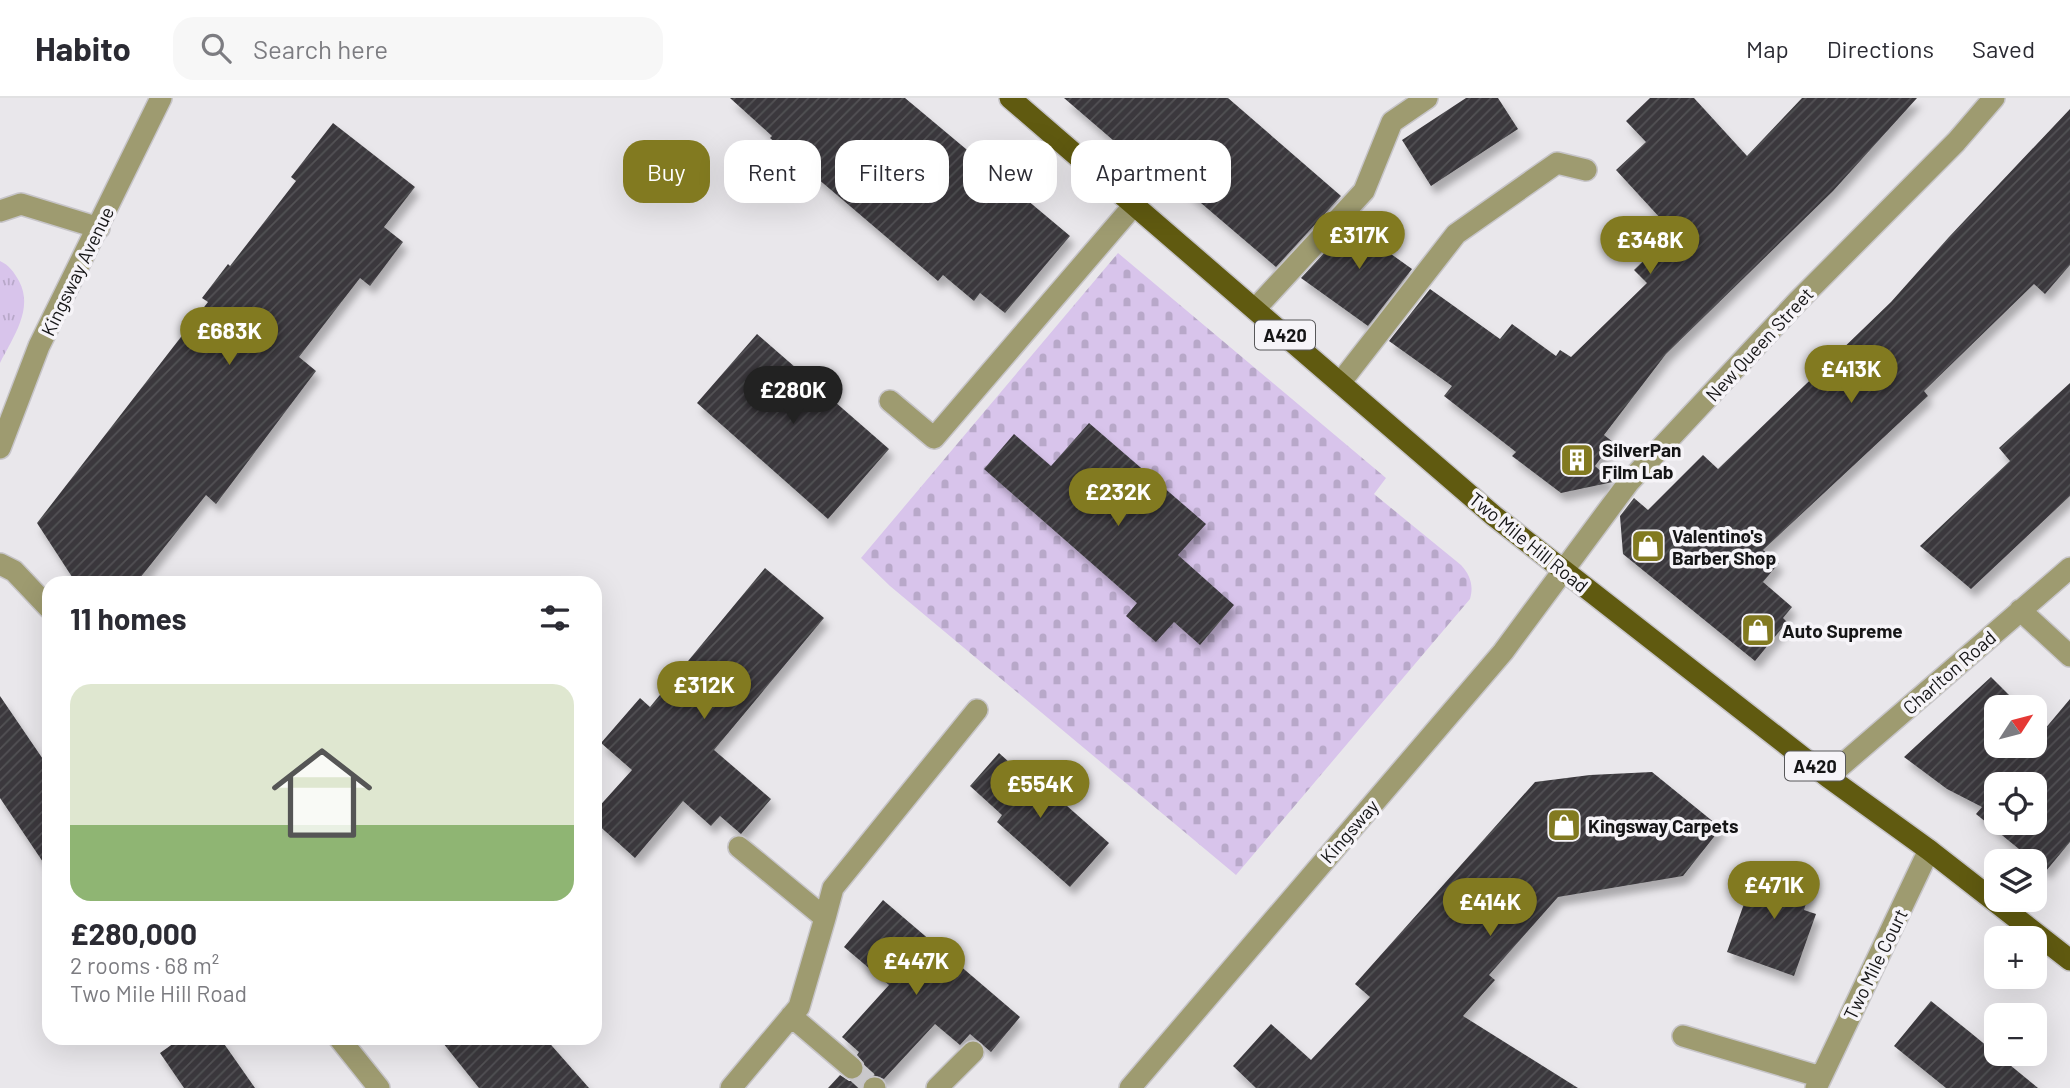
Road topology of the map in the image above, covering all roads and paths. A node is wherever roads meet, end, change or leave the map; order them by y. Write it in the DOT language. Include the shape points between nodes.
graph roads {
  1 [pos="161,98"];
  2 [pos="1011,98"];
  3 [pos="1427,98"];
  4 [pos="1994,98"];
  5 [pos="1586,170"];
  6 [pos="1134,205"];
  7 [pos="0,211"];
  8 [pos="99,228"];
  9 [pos="1255,309"];
  10 [pos="1339,383"];
  11 [pos="890,401"];
  12 [pos="0,448"];
  13 [pos="0,564"];
  14 [pos="2070,568"];
  15 [pos="1562,569"];
  16 [pos="42,600"];
  17 [pos="2021,610"];
  18 [pos="2070,656"];
  19 [pos="977,710"];
  20 [pos="1828,777"];
  21 [pos="739,847"];
  22 [pos="1929,850"];
  23 [pos="825,918"];
  24 [pos="2070,960"];
  25 [pos="791,1016"];
  26 [pos="1683,1036"];
  27 [pos="345,1045"];
  28 [pos="973,1052"];
  29 [pos="852,1068"];
  30 [pos="1818,1083"];
  31 [pos="379,1088"];
  32 [pos="731,1088"];
  33 [pos="937,1088"];
  34 [pos="1130,1088"];
  1 -- 8 [label="street, Kingsway Avenue"];
  2 -- 6 [label="main road, Two Mile Hill Road / A420"];
  3 -- 9 [label="street" via="1392,122 1364,191"];
  4 -- 15 [label="street, New Queen Street" via="1629,482"];
  5 -- 10 [label="street" via="1557,163 1456,234"];
  6 -- 9 [label="main road, Two Mile Hill Road / A420"];
  6 -- 11 [label="street" via="934,438"];
  7 -- 8 [label="street" via="21,204"];
  8 -- 12 [label="street, Kingsway Avenue" via="39,346"];
  9 -- 10 [label="main road, Two Mile Hill Road / A420"];
  10 -- 15 [label="main road, Two Mile Hill Road / A420"];
  13 -- 16 [label="street" via="14,570"];
  14 -- 17 [label="street, Charlton Road"];
  15 -- 20 [label="main road, Two Mile Hill Road / A420"];
  15 -- 34 [label="street, Kingsway" via="1503,652"];
  17 -- 18 [label="street"];
  17 -- 20 [label="street, Charlton Road"];
  19 -- 23 [label="street" via="833,888"];
  20 -- 22 [label="main road, Two Mile Hill Road / A420"];
  21 -- 23 [label="street"];
  22 -- 24 [label="main road, Two Mile Hill Road / A420"];
  22 -- 30 [label="street, Two Mile Court"];
  23 -- 25 [label="street" via="799,1007"];
  25 -- 29 [label="street"];
  25 -- 32 [label="street"];
  26 -- 30 [label="street, Two Mile Court"];
  27 -- 31 [label="street"];
  28 -- 33 [label="street"];
}
